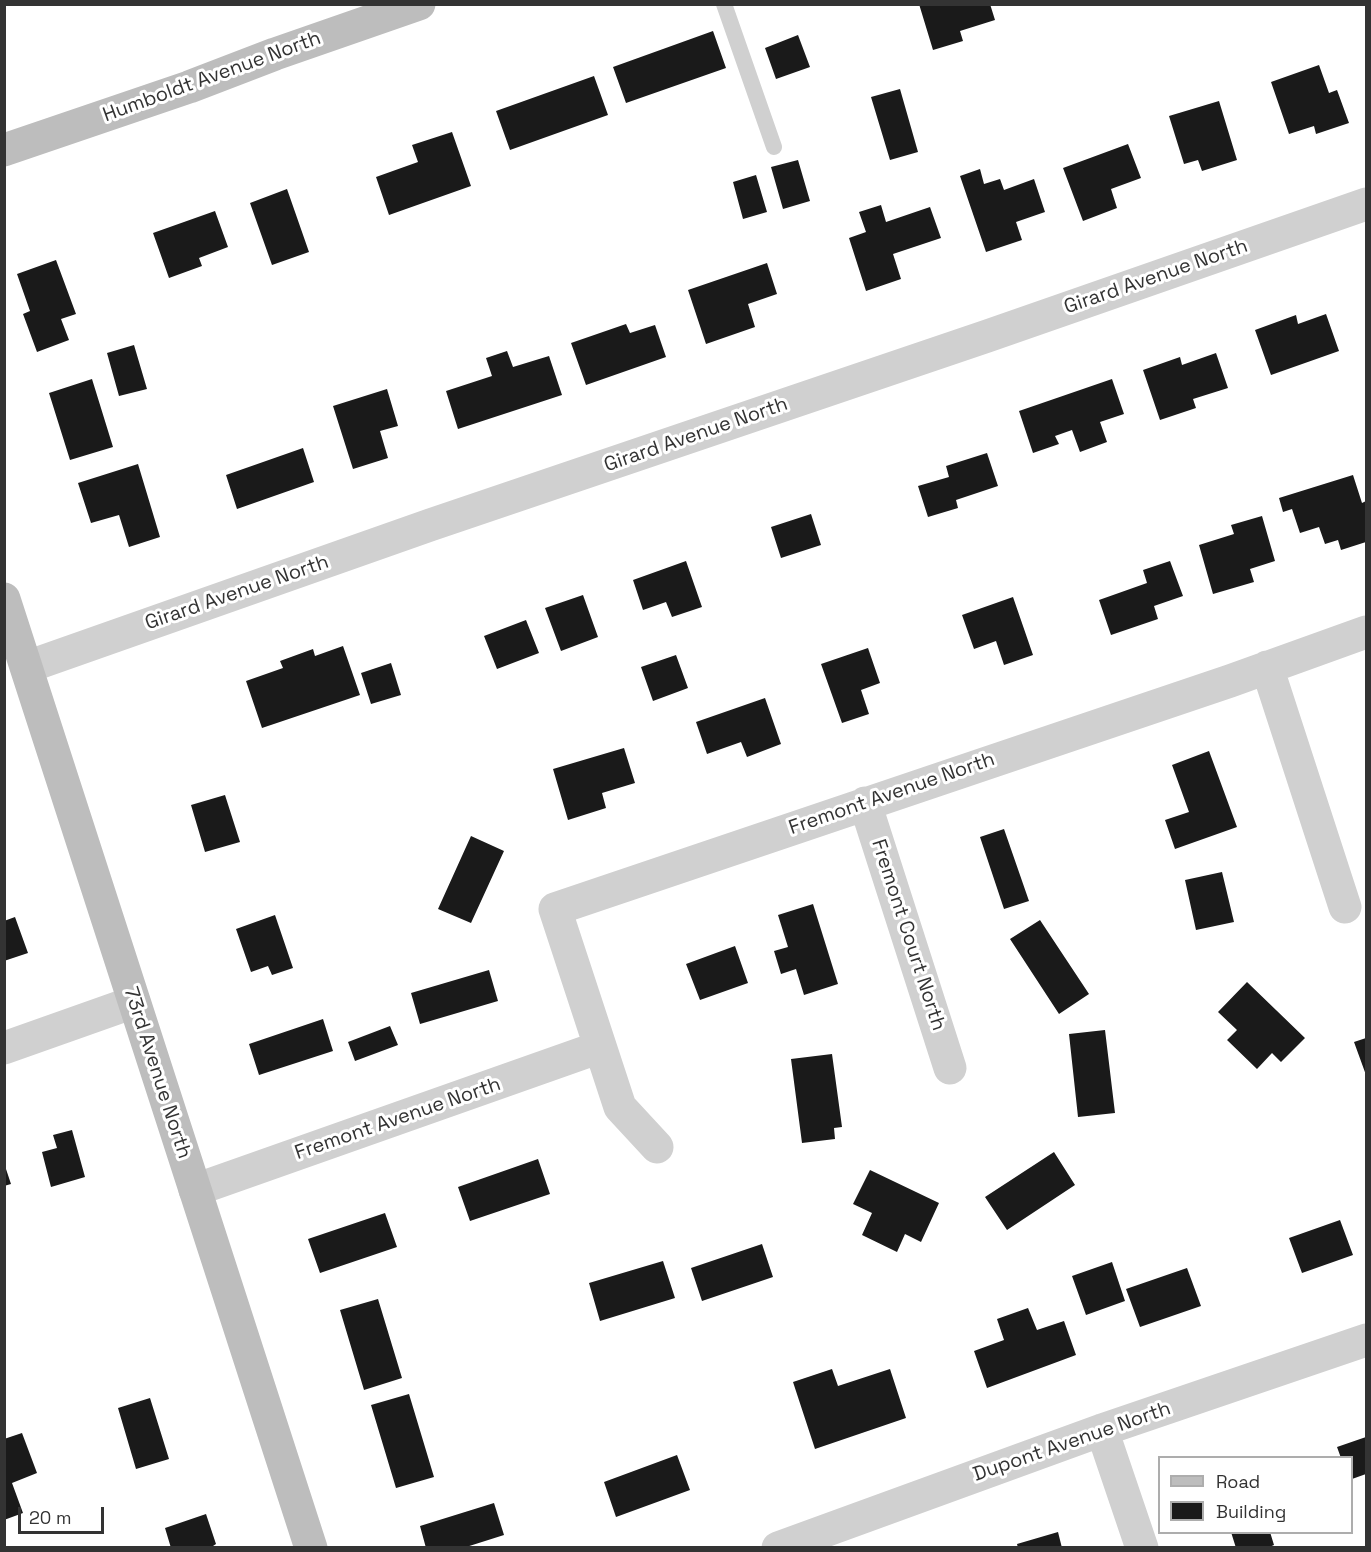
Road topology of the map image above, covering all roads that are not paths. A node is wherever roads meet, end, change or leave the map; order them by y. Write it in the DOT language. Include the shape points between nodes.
graph roads {
  1 [pos="419,4"];
  2 [pos="724,4"];
  3 [pos="774,147"];
  4 [pos="4,150"];
  5 [pos="1366,204"];
  6 [pos="4,599"];
  7 [pos="1366,632"];
  8 [pos="27,667"];
  9 [pos="1267,667"];
  10 [pos="866,802"];
  11 [pos="1345,907"];
  12 [pos="134,1002"];
  13 [pos="600,1047"];
  14 [pos="4,1048"];
  15 [pos="950,1068"];
  16 [pos="657,1147"];
  17 [pos="195,1190"];
  18 [pos="1366,1340"];
  19 [pos="1102,1430"];
  20 [pos="311,1548"];
  21 [pos="778,1548"];
  22 [pos="1142,1548"];
  1 -- 4 [label="street, Humboldt Avenue North"];
  2 -- 3 [label="lane"];
  5 -- 8 [label="street, Girard Avenue North"];
  6 -- 8 [label="street, 73rd Avenue North"];
  7 -- 9 [label="street, Fremont Avenue North"];
  8 -- 12 [label="street, 73rd Avenue North"];
  9 -- 10 [label="street, Fremont Avenue North"];
  9 -- 11 [label="street"];
  10 -- 13 [label="street, Fremont Avenue North" via="555,909"];
  10 -- 15 [label="street, Fremont Court North"];
  12 -- 14 [label="street"];
  12 -- 17 [label="street, 73rd Avenue North"];
  13 -- 16 [label="street, Fremont Avenue North" via="620,1107"];
  13 -- 17 [label="street, Fremont Avenue North"];
  17 -- 20 [label="street, 73rd Avenue North"];
  18 -- 19 [label="street, Dupont Avenue North"];
  19 -- 21 [label="street, Dupont Avenue North"];
  19 -- 22 [label="street"];
}
